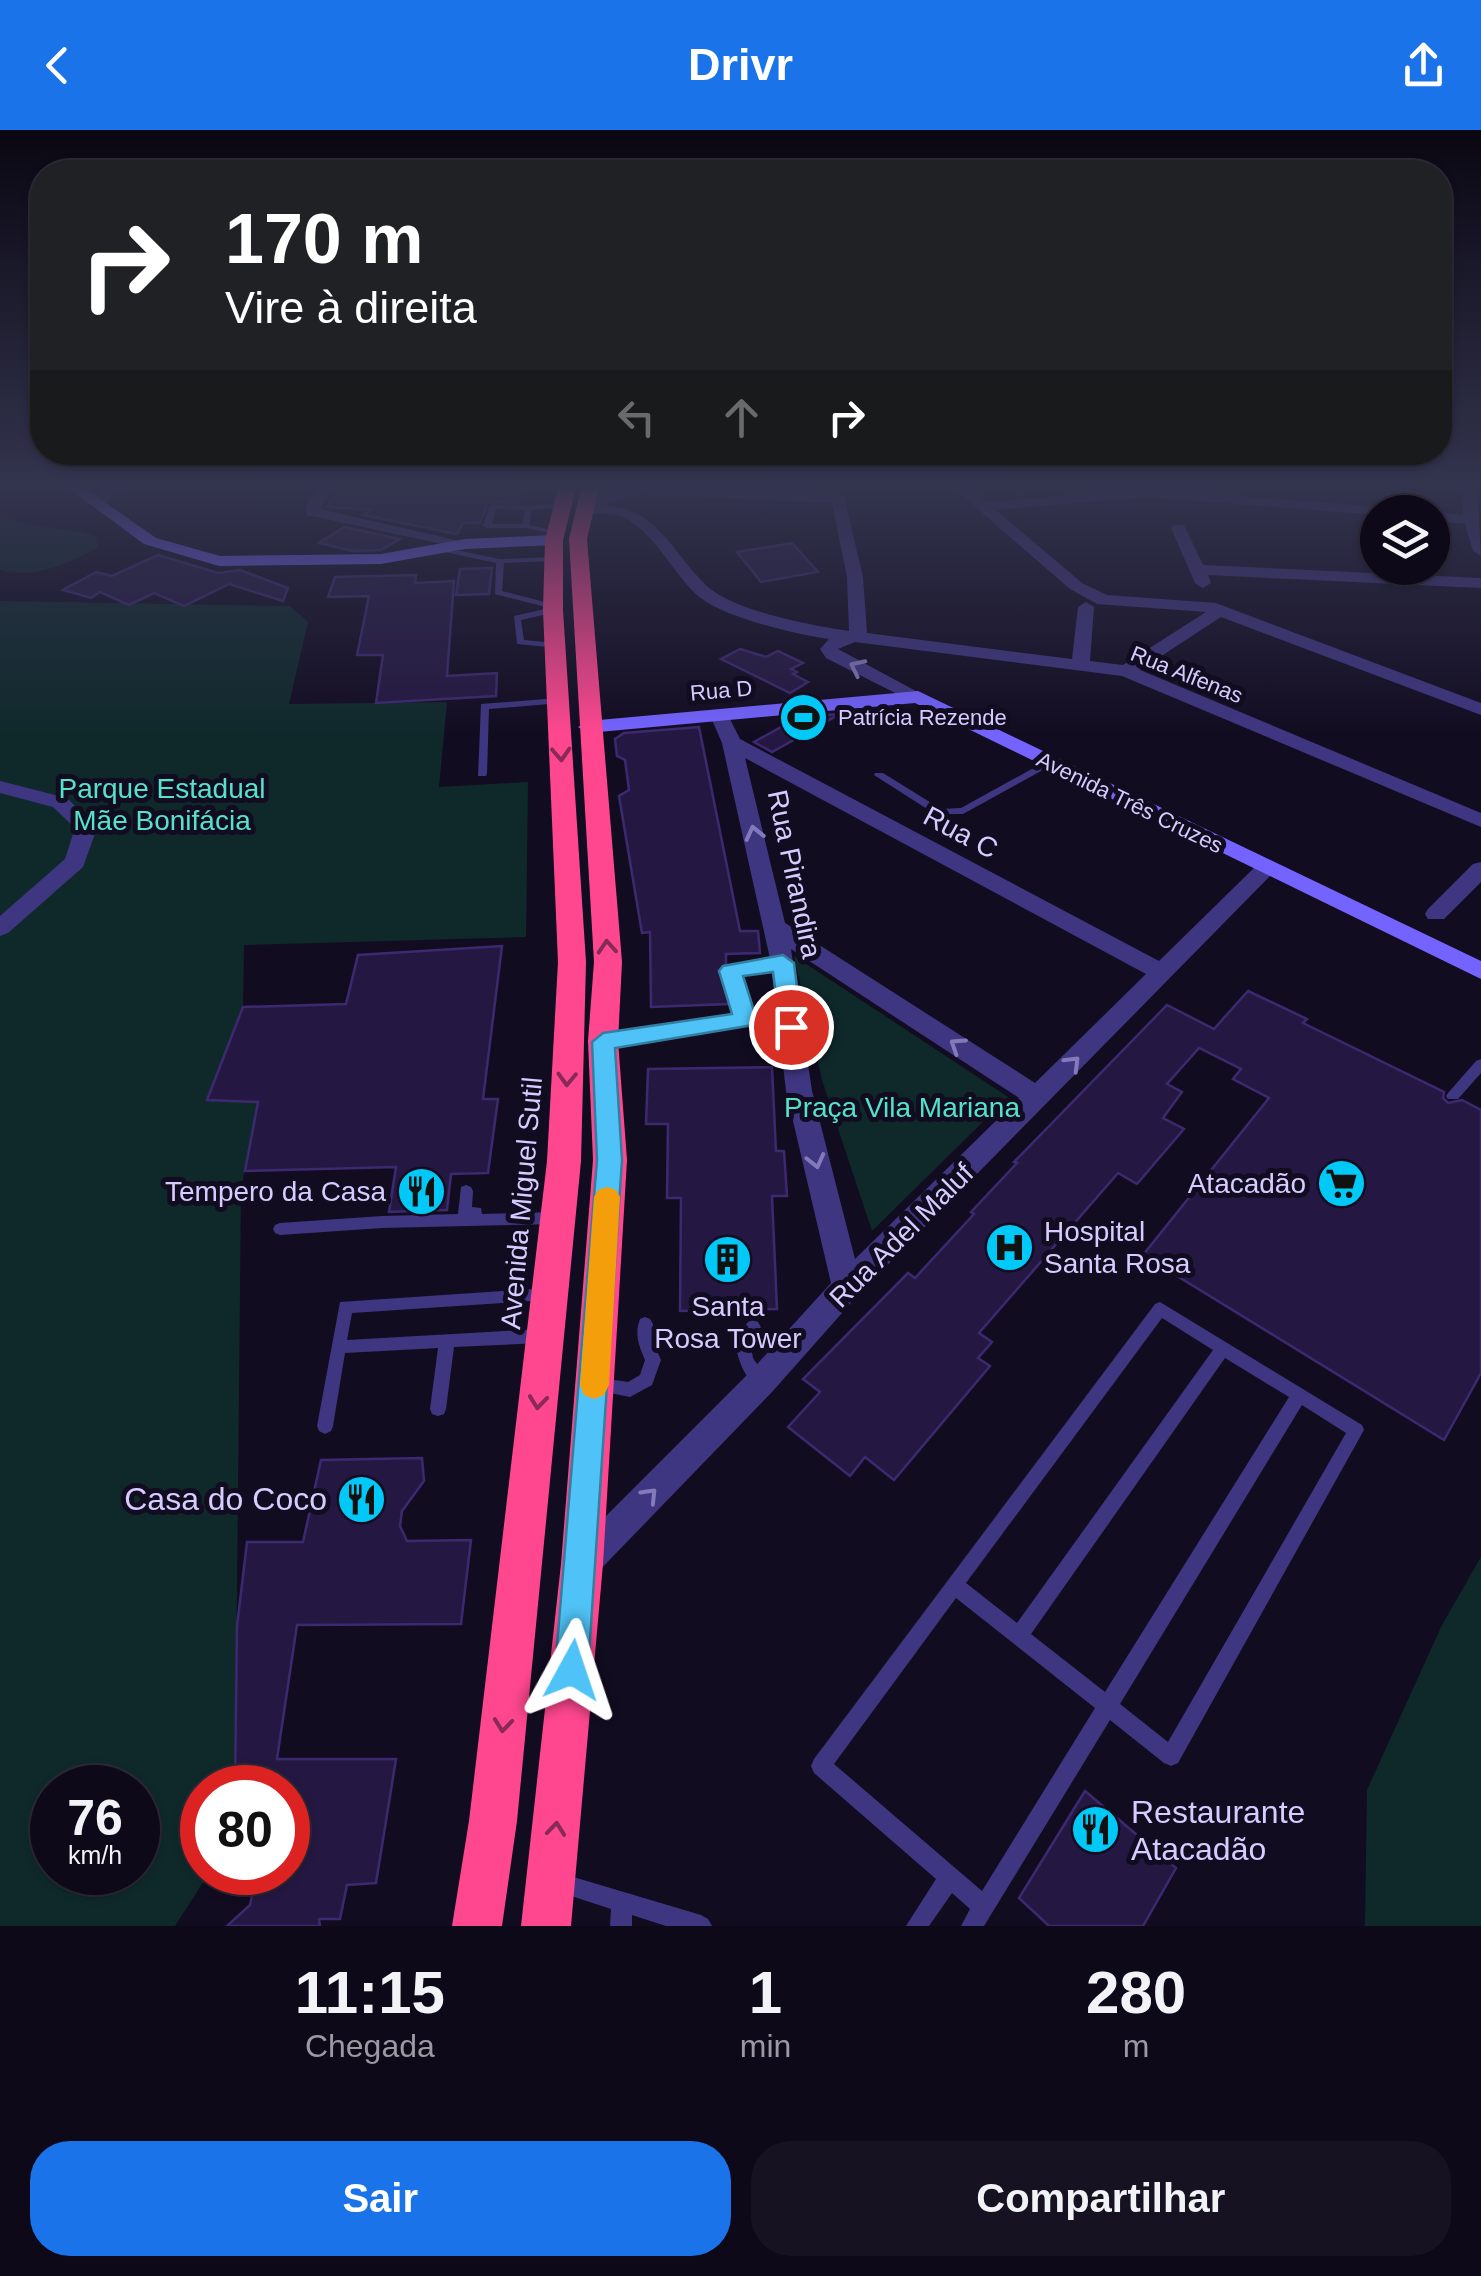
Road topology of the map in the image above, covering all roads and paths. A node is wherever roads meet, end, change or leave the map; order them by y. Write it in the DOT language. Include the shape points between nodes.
graph roads {
  1 [pos="500,568"];
  2 [pos="560,568"];
  3 [pos="580,568"];
  4 [pos="681,568"];
  5 [pos="853,568"];
  6 [pos="1055,568"];
  7 [pos="1199,570"];
  8 [pos="1481,583"];
  9 [pos="1086,607"];
  10 [pos="553,609"];
  11 [pos="1214,609"];
  12 [pos="858,636"];
  13 [pos="1082,664"];
  14 [pos="1126,671"];
  15 [pos="918,697"];
  16 [pos="558,701"];
  17 [pos="1481,708"];
  18 [pos="719,714"];
  19 [pos="588,727"];
  20 [pos="732,743"];
  21 [pos="1048,762"];
  22 [pos="482,774"];
  23 [pos="880,775"];
  24 [pos="0,787"];
  25 [pos="1481,821"];
  26 [pos="1268,868"];
  27 [pos="1481,869"];
  28 [pos="1436,914"];
  29 [pos="0,928"];
  30 [pos="776,928"];
  31 [pos="783,963"];
  32 [pos="1481,972"];
  33 [pos="1162,973"];
  34 [pos="603,1042"];
  35 [pos="1481,1064"];
  36 [pos="1454,1096"];
  37 [pos="1039,1098"];
  38 [pos="466,1191"];
  39 [pos="558,1214"];
  40 [pos="280,1229"];
  41 [pos="848,1286"];
  42 [pos="550,1293"];
  43 [pos="645,1324"];
  44 [pos="753,1328"];
  45 [pos="545,1336"];
  46 [pos="447,1340"];
  47 [pos="338,1347"];
  48 [pos="1223,1348"];
  49 [pos="594,1382"];
  50 [pos="761,1382"];
  51 [pos="1299,1395"];
  52 [pos="438,1409"];
  53 [pos="325,1426"];
  54 [pos="582,1564"];
  55 [pos="954,1586"];
  56 [pos="1019,1636"];
  57 [pos="1108,1706"];
  58 [pos="949,1878"];
  59 [pos="551,1880"];
  60 [pos="622,1902"];
  61 [pos="978,1917"];
  62 [pos="478,1926"];
  63 [pos="546,1926"];
  64 [pos="621,1926"];
  65 [pos="701,1926"];
  66 [pos="917,1926"];
  1 -- 10 [label="lane" via="498,592"];
  2 -- 10 [label="highway, Avenida Miguel Sutil"];
  3 -- 19 [label="highway"];
  4 -- 12 [label="street" via="722,604 788,626"];
  5 -- 12 [label="street"];
  6 -- 11 [label="street" via="1104,600"];
  7 -- 8 [label="street"];
  7 -- 11 [label="street"];
  9 -- 13 [label="street"];
  10 -- 16 [label="highway, Avenida Miguel Sutil"];
  11 -- 14 [label="street"];
  11 -- 17 [label="street"];
  12 -- 13 [label="street, Rua Alfenas"];
  15 -- 12 [label="street, Avenida Três Cruzes, one-way" via="830,649"];
  13 -- 14 [label="street, Rua Alfenas"];
  14 -- 25 [label="street, Rua Alfenas"];
  15 -- 18 [label="street, Rua D"];
  15 -- 21 [label="street, Avenida Três Cruzes"];
  16 -- 22 [label="lane" via="484,706"];
  16 -- 39 [label="highway, Avenida Miguel Sutil, one-way" via="572,962"];
  18 -- 19 [label="street, Rua D"];
  18 -- 20 [label="street, Rua Pirandira"];
  34 -- 19 [label="highway, one-way" via="608,962"];
  30 -- 20 [label="street, Rua Pirandira, one-way"];
  20 -- 33 [label="street, Rua C"];
  21 -- 23 [label="lane" via="963,811 940,812"];
  21 -- 26 [label="street, Avenida Três Cruzes"];
  24 -- 29 [label="street" via="56,800 76,811 86,828 75,862"];
  26 -- 32 [label="street, Avenida Três Cruzes"];
  26 -- 33 [label="street, Rua Adel Maluf"];
  27 -- 28 [label="street"];
  30 -- 31 [label="street, Rua Pirandira"];
  37 -- 30 [label="street, one-way"];
  31 -- 34 [label="lane" via="730,971 746,1020"];
  31 -- 41 [label="street, Rua Pirandira, one-way" via="799,1091"];
  37 -- 33 [label="street, Rua Adel Maluf, one-way"];
  34 -- 49 [label="highway" via="610,1160"];
  35 -- 36 [label="lane"];
  37 -- 41 [label="street, Rua Adel Maluf"];
  38 -- 39 [label="lane" via="464,1213"];
  39 -- 40 [label="lane"];
  39 -- 42 [label="highway, Avenida Miguel Sutil"];
  41 -- 50 [label="street, Rua Adel Maluf"];
  42 -- 45 [label="highway, Avenida Miguel Sutil"];
  42 -- 47 [label="lane" via="345,1307"];
  43 -- 49 [label="lane" via="653,1360 646,1380 630,1390"];
  44 -- 50 [label="lane" via="742,1349"];
  45 -- 46 [label="lane"];
  45 -- 62 [label="highway, Avenida Miguel Sutil, one-way"];
  46 -- 47 [label="lane"];
  46 -- 52 [label="lane"];
  47 -- 53 [label="lane"];
  48 -- 51 [label="lane"];
  48 -- 55 [label="lane" via="1160,1309"];
  48 -- 56 [label="lane"];
  49 -- 54 [label="highway"];
  54 -- 50 [label="street, Rua Adel Maluf, one-way"];
  51 -- 57 [label="lane"];
  51 -- 57 [label="lane" via="1356,1430 1171,1756"];
  59 -- 54 [label="highway, one-way"];
  55 -- 56 [label="lane"];
  55 -- 58 [label="lane" via="821,1766"];
  56 -- 57 [label="lane"];
  57 -- 61 [label="lane"];
  58 -- 61 [label="lane"];
  58 -- 66 [label="lane"];
  59 -- 60 [label="lane"];
  59 -- 63 [label="highway"];
  60 -- 64 [label="lane"];
  60 -- 65 [label="lane"];
}
